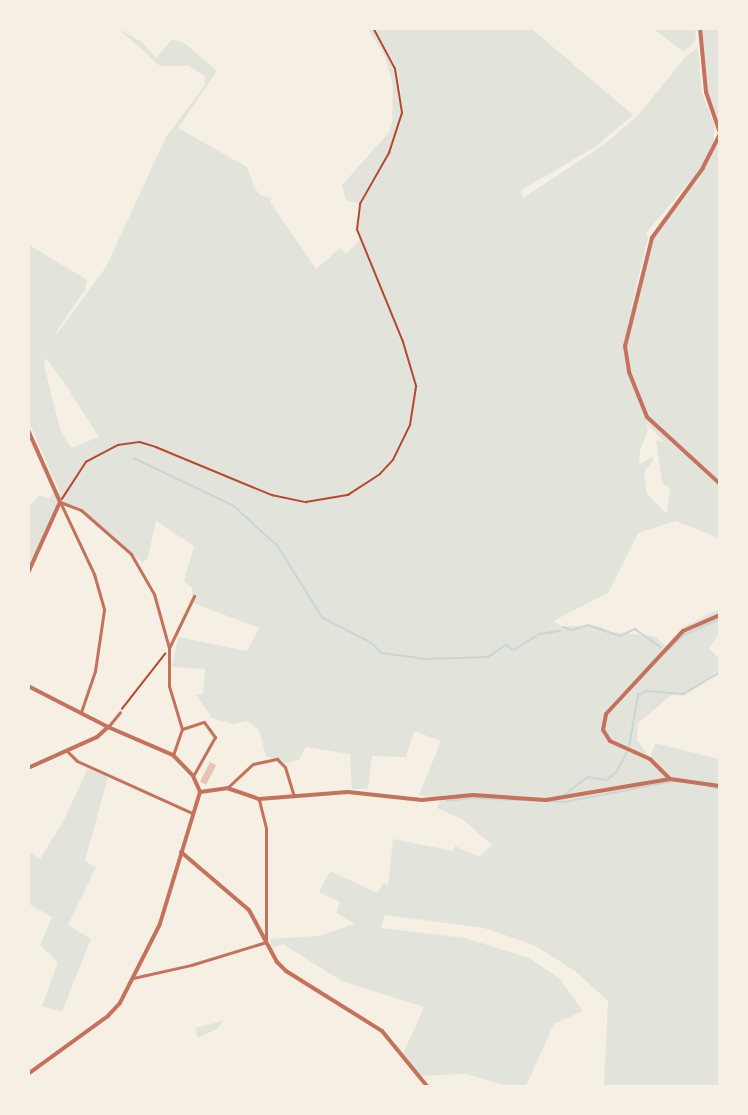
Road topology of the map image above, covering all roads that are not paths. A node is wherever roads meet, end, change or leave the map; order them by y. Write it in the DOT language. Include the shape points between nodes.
graph roads {
  1 [pos="700,28"];
  2 [pos="720,133"];
  3 [pos="28,430"];
  4 [pos="720,484"];
  5 [pos="60,502"];
  6 [pos="28,573"];
  7 [pos="194,596"];
  8 [pos="720,615"];
  9 [pos="169,648"];
  10 [pos="28,686"];
  11 [pos="81,712"];
  12 [pos="120,712"];
  13 [pos="108,727"];
  14 [pos="182,729"];
  15 [pos="67,751"];
  16 [pos="173,755"];
  17 [pos="28,768"];
  18 [pos="193,776"];
  19 [pos="670,779"];
  20 [pos="720,786"];
  21 [pos="227,788"];
  22 [pos="200,792"];
  23 [pos="294,796"];
  24 [pos="259,799"];
  25 [pos="192,813"];
  26 [pos="182,852"];
  27 [pos="267,942"];
  28 [pos="133,978"];
  29 [pos="28,1074"];
  30 [pos="427,1086"];
  1 -- 2 [label="street" via="706,92"];
  2 -- 4 [label="street" via="703,168 652,238 625,346 629,372 647,417"];
  3 -- 5 [label="street"];
  5 -- 6 [label="street"];
  5 -- 9 [label="street" via="81,510 131,554 154,594"];
  5 -- 11 [label="street" via="94,574 104,610 95,670"];
  7 -- 9 [label="street"];
  8 -- 19 [label="street" via="683,631 606,714 606,737 650,759"];
  9 -- 14 [label="street" via="169,686"];
  10 -- 11 [label="street"];
  11 -- 13 [label="street"];
  12 -- 13 [label="street"];
  13 -- 15 [label="street" via="101,735"];
  13 -- 16 [label="street"];
  14 -- 16 [label="street"];
  14 -- 18 [label="street" via="204,722 215,737"];
  15 -- 17 [label="street"];
  15 -- 25 [label="street" via="77,761"];
  16 -- 18 [label="street"];
  18 -- 22 [label="street"];
  19 -- 20 [label="street"];
  19 -- 23 [label="street" via="546,800 473,795 422,800 348,792"];
  21 -- 22 [label="street"];
  21 -- 23 [label="street" via="253,764 277,759 285,767"];
  21 -- 24 [label="street"];
  22 -- 25 [label="street"];
  23 -- 24 [label="street"];
  24 -- 27 [label="street" via="266,828"];
  25 -- 26 [label="street"];
  26 -- 27 [label="street" via="241,901"];
  26 -- 28 [label="street" via="160,924"];
  27 -- 28 [label="street"];
  27 -- 30 [label="street" via="277,962 294,977 393,1042"];
  28 -- 29 [label="street" via="108,1017"];
}
